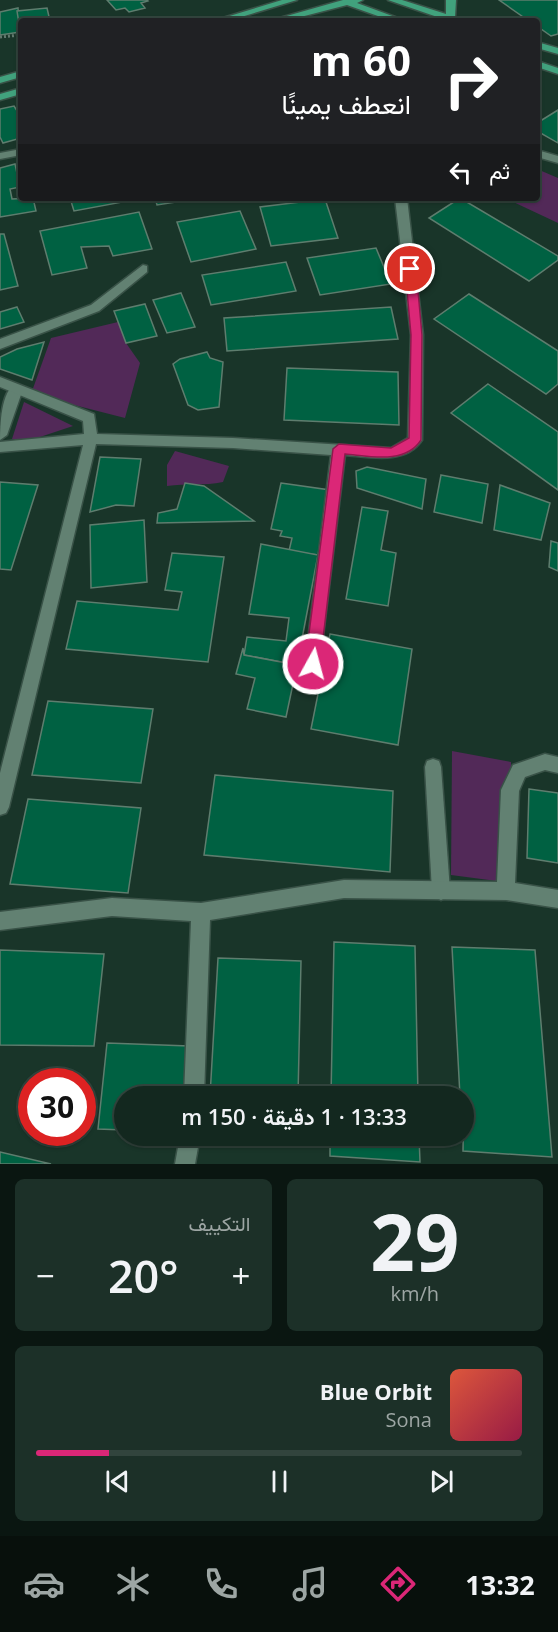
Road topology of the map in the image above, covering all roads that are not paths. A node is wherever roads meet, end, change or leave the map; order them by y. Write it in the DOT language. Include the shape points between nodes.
graph roads {
  1 [pos="247,0"];
  2 [pos="292,0"];
  3 [pos="358,0"];
  4 [pos="393,0"];
  5 [pos="451,0"];
  6 [pos="344,1"];
  7 [pos="249,13"];
  8 [pos="230,18"];
  9 [pos="284,18"];
  10 [pos="392,18"];
  11 [pos="448,18"];
  12 [pos="454,18"];
  13 [pos="540,46"];
  14 [pos="558,51"];
  15 [pos="540,65"];
  16 [pos="558,70"];
  17 [pos="18,75"];
  18 [pos="0,80"];
  19 [pos="18,92"];
  20 [pos="0,97"];
  21 [pos="18,153"];
  22 [pos="540,154"];
  23 [pos="0,156"];
  24 [pos="558,160"];
  25 [pos="401,201"];
  26 [pos="143,269"];
  27 [pos="0,344"];
  28 [pos="0,382"];
  29 [pos="16,389"];
  30 [pos="0,435"];
  31 [pos="91,439"];
  32 [pos="0,447"];
  33 [pos="339,449"];
  34 [pos="313,664"];
  35 [pos="558,765"];
  36 [pos="433,767"];
  37 [pos="0,807"];
  38 [pos="441,891"];
  39 [pos="506,891"];
  40 [pos="558,899"];
  41 [pos="201,912"];
  42 [pos="0,921"];
  43 [pos="194,1086"];
  44 [pos="188,1146"];
  45 [pos="185,1164"];
  1 -- 7 [label="main road"];
  2 -- 7 [label="main road"];
  3 -- 6 [label="main road"];
  4 -- 11 [label="main road"];
  5 -- 12 [label="main road"];
  6 -- 9 [label="main road"];
  6 -- 10 [label="main road"];
  7 -- 8 [label="main road"];
  13 -- 14 [label="main road"];
  15 -- 16 [label="main road"];
  17 -- 18 [label="main road"];
  19 -- 20 [label="main road"];
  21 -- 23 [label="street"];
  22 -- 24 [label="street"];
  25 -- 33 [label="street" via="417,335 415,440 391,453"];
  26 -- 27 [label="street" via="95,308"];
  28 -- 29 [label="street"];
  29 -- 30 [label="street"];
  29 -- 31 [label="street" via="89,418"];
  31 -- 32 [label="street"];
  31 -- 33 [label="street"];
  31 -- 37 [label="street"];
  33 -- 34 [label="street"];
  35 -- 39 [label="street" via="545,762 519,771 510,789"];
  36 -- 38 [label="street"];
  38 -- 39 [label="street"];
  38 -- 41 [label="street" via="344,889"];
  39 -- 40 [label="street"];
  41 -- 42 [label="street" via="112,907"];
  41 -- 43 [label="street"];
  44 -- 45 [label="street"];
}
